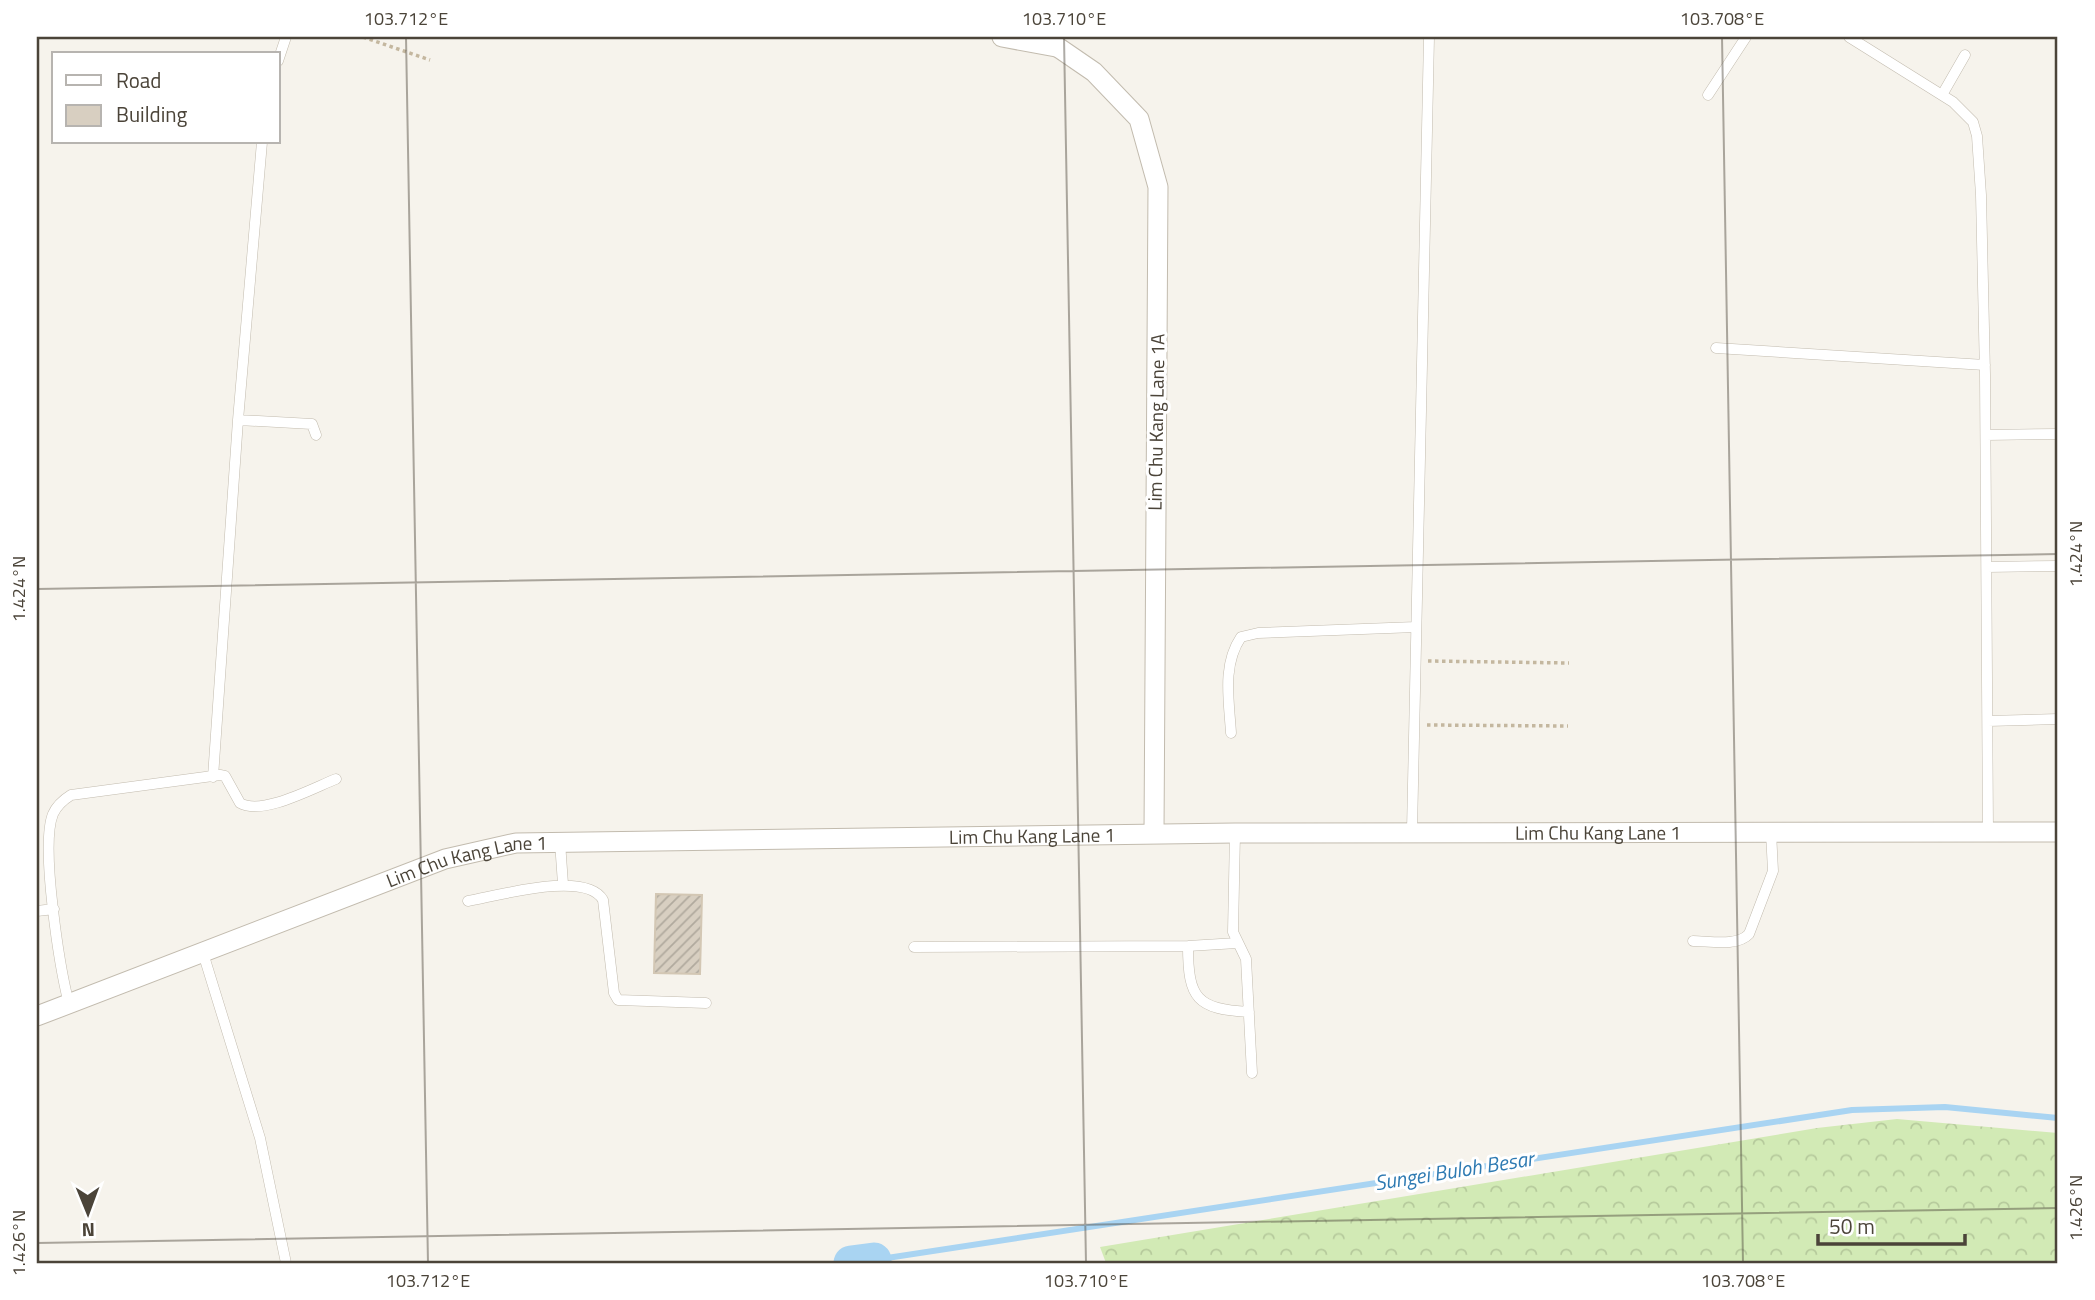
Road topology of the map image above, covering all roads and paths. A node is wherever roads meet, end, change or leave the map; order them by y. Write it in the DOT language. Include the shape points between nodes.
graph roads {
  1 [pos="286,37"];
  2 [pos="363,37"];
  3 [pos="1002,37"];
  4 [pos="1043,37"];
  5 [pos="1429,37"];
  6 [pos="1746,37"];
  7 [pos="1849,37"];
  8 [pos="1061,47"];
  9 [pos="280,55"];
  10 [pos="1965,55"];
  11 [pos="430,60"];
  12 [pos="1708,95"];
  13 [pos="1942,95"];
  14 [pos="262,144"];
  15 [pos="1716,348"];
  16 [pos="1985,365"];
  17 [pos="238,420"];
  18 [pos="2058,433"];
  19 [pos="316,435"];
  20 [pos="1986,435"];
  21 [pos="2058,566"];
  22 [pos="1987,567"];
  23 [pos="1416,627"];
  24 [pos="1415,661"];
  25 [pos="1569,663"];
  26 [pos="2058,719"];
  27 [pos="1988,721"];
  28 [pos="1414,725"];
  29 [pos="1568,726"];
  30 [pos="1231,733"];
  31 [pos="213,777"];
  32 [pos="336,779"];
  33 [pos="1412,831"];
  34 [pos="1771,832"];
  35 [pos="1988,832"];
  36 [pos="2058,832"];
  37 [pos="1154,833"];
  38 [pos="1235,833"];
  39 [pos="561,842"];
  40 [pos="562,884"];
  41 [pos="468,901"];
  42 [pos="54,909"];
  43 [pos="37,911"];
  44 [pos="1693,941"];
  45 [pos="1237,943"];
  46 [pos="1188,946"];
  47 [pos="914,947"];
  48 [pos="202,953"];
  49 [pos="706,1003"];
  50 [pos="69,1004"];
  51 [pos="1249,1012"];
  52 [pos="37,1016"];
  53 [pos="1252,1073"];
  54 [pos="286,1263"];
  1 -- 9 [label="lane"];
  2 -- 11 [label="path"];
  3 -- 8 [label="street, Lim Chu Kang Lane 1A"];
  4 -- 8 [label="street, Lim Chu Kang Lane 1A"];
  5 -- 23 [label="lane"];
  6 -- 12 [label="lane"];
  7 -- 13 [label="lane"];
  8 -- 37 [label="street, Lim Chu Kang Lane 1A" via="1094,72 1139,119 1158,187"];
  10 -- 13 [label="lane"];
  13 -- 16 [label="lane" via="1973,122 1977,136"];
  14 -- 17 [label="lane"];
  15 -- 16 [label="lane"];
  16 -- 20 [label="lane"];
  17 -- 19 [label="lane" via="312,424"];
  17 -- 31 [label="lane"];
  18 -- 20 [label="lane"];
  20 -- 22 [label="lane"];
  21 -- 22 [label="lane"];
  22 -- 27 [label="lane"];
  23 -- 24 [label="lane"];
  23 -- 30 [label="lane" via="1241,637 1230,654 1228,670"];
  24 -- 25 [label="path"];
  24 -- 28 [label="lane"];
  26 -- 27 [label="lane"];
  27 -- 35 [label="lane"];
  28 -- 29 [label="path"];
  28 -- 33 [label="lane"];
  31 -- 32 [label="lane" via="225,776 247,807 268,805"];
  31 -- 42 [label="lane" via="71,795 60,802 52,815 48,847"];
  33 -- 34 [label="street, Lim Chu Kang Lane 1"];
  33 -- 38 [label="street, Lim Chu Kang Lane 1"];
  34 -- 35 [label="street, Lim Chu Kang Lane 1"];
  34 -- 44 [label="lane" via="1773,871 1749,934 1743,940"];
  35 -- 36 [label="street, Lim Chu Kang Lane 1"];
  37 -- 38 [label="street, Lim Chu Kang Lane 1"];
  37 -- 39 [label="street, Lim Chu Kang Lane 1"];
  38 -- 45 [label="lane" via="1233,932"];
  39 -- 40 [label="lane"];
  39 -- 48 [label="street, Lim Chu Kang Lane 1" via="516,843 445,859"];
  40 -- 41 [label="lane"];
  40 -- 49 [label="lane" via="601,895 618,1000"];
  42 -- 43 [label="lane"];
  42 -- 50 [label="lane" via="60,972"];
  45 -- 46 [label="lane"];
  45 -- 51 [label="lane" via="1246,959"];
  46 -- 47 [label="lane"];
  46 -- 51 [label="lane" via="1199,1000 1211,1008"];
  48 -- 50 [label="street, Lim Chu Kang Lane 1"];
  48 -- 54 [label="lane" via="260,1138"];
  50 -- 52 [label="street, Lim Chu Kang Lane 1"];
  51 -- 53 [label="lane"];
}
